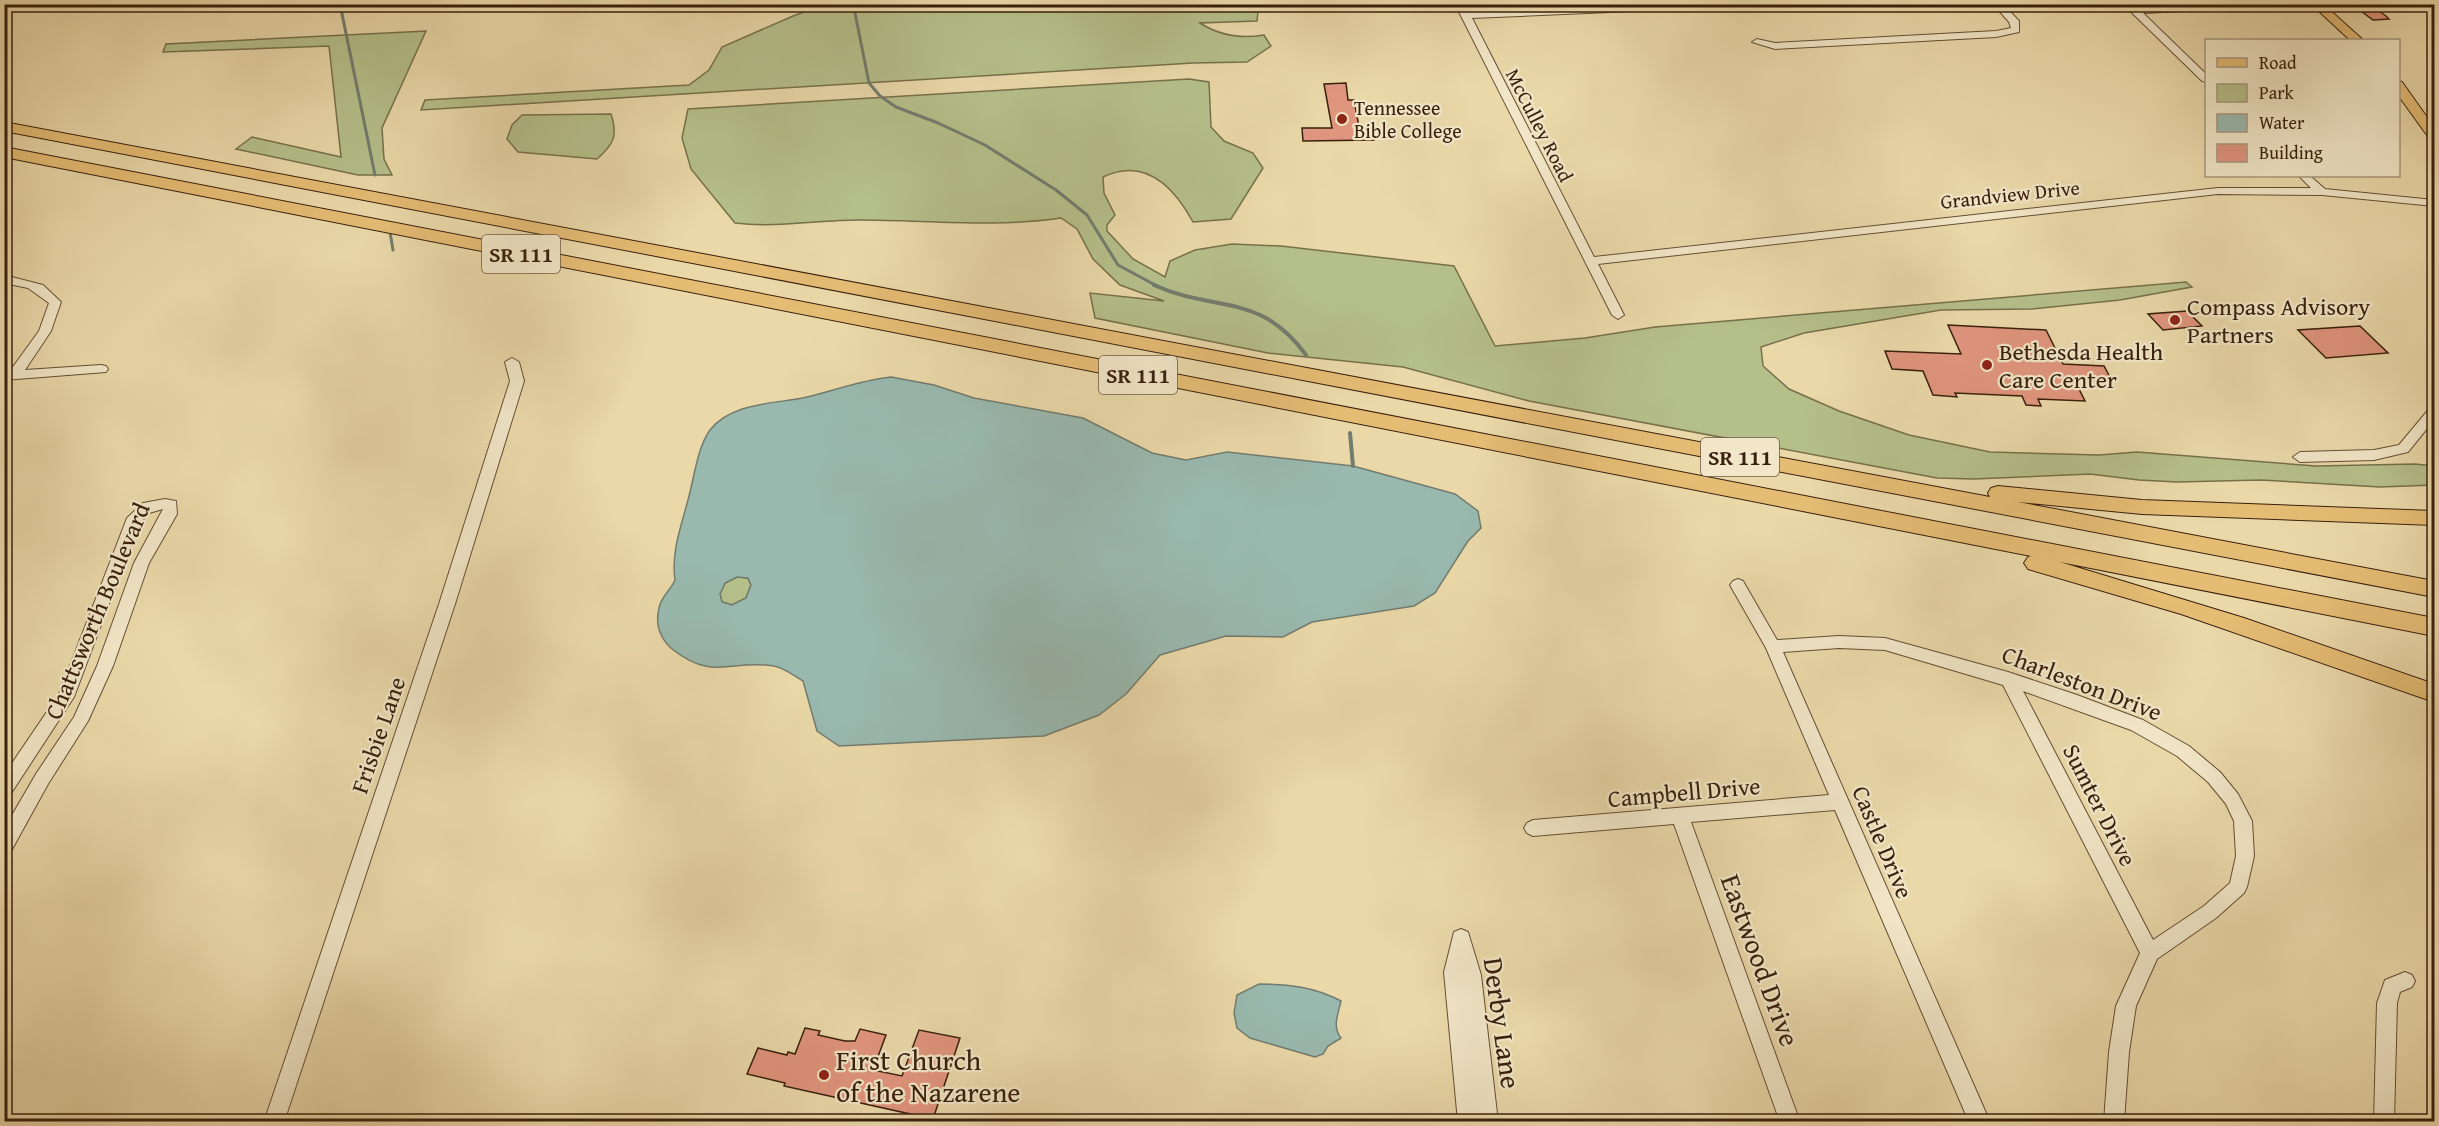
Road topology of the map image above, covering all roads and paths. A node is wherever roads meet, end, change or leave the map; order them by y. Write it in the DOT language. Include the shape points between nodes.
graph roads {
  1 [pos="1651,4"];
  2 [pos="1997,4"];
  3 [pos="2266,4"];
  4 [pos="2316,4"];
  5 [pos="2131,8"];
  6 [pos="1463,10"];
  7 [pos="2356,39"];
  8 [pos="1757,42"];
  9 [pos="2205,78"];
  10 [pos="2400,88"];
  11 [pos="4,126"];
  12 [pos="2434,135"];
  13 [pos="4,152"];
  14 [pos="2305,177"];
  15 [pos="2322,192"];
  16 [pos="2434,203"];
  17 [pos="1590,261"];
  18 [pos="4,279"];
  19 [pos="1618,315"];
  20 [pos="512,362"];
  21 [pos="100,369"];
  22 [pos="9,376"];
  23 [pos="2434,412"];
  24 [pos="2300,457"];
  25 [pos="1767,462"];
  26 [pos="1826,509"];
  27 [pos="2434,518"];
  28 [pos="1738,585"];
  29 [pos="2434,589"];
  30 [pos="2434,627"];
  31 [pos="1773,647"];
  32 [pos="2008,679"];
  33 [pos="2434,693"];
  34 [pos="4,790"];
  35 [pos="1839,802"];
  36 [pos="1680,817"];
  37 [pos="1533,828"];
  38 [pos="4,847"];
  39 [pos="2150,953"];
  40 [pos="2405,981"];
  41 [pos="274,1122"];
  42 [pos="1468,1122"];
  43 [pos="1488,1122"];
  44 [pos="1790,1122"];
  45 [pos="1980,1122"];
  46 [pos="2114,1122"];
  47 [pos="2384,1122"];
  1 -- 6 [label="street" via="1633,8"];
  2 -- 8 [label="street" via="2014,21 2016,30 1786,46"];
  3 -- 5 [label="street"];
  4 -- 7 [label="main road"];
  5 -- 9 [label="street"];
  6 -- 17 [label="street, McCulley Road"];
  10 -- 12 [label="main road"];
  11 -- 25 [label="highway, SR 111"];
  13 -- 26 [label="highway, SR 111"];
  14 -- 15 [label="street"];
  15 -- 16 [label="street, Grandview Drive"];
  15 -- 17 [label="street, Grandview Drive" via="2218,191"];
  17 -- 19 [label="street"];
  18 -- 22 [label="street" via="33,283 55,302 48,326"];
  20 -- 41 [label="street, Frisbie Lane" via="517,381 493,458"];
  21 -- 22 [label="street"];
  23 -- 24 [label="street" via="2403,449 2374,455"];
  25 -- 27 [label="highway" via="2034,498 2142,507"];
  25 -- 29 [label="highway, SR 111"];
  26 -- 30 [label="highway, SR 111"];
  26 -- 33 [label="highway" via="2099,580"];
  28 -- 31 [label="street, Castle Drive"];
  31 -- 32 [label="street, Charleston Drive" via="1839,642 1885,644"];
  31 -- 35 [label="street, Castle Drive"];
  32 -- 39 [label="street, Sumter Drive"];
  32 -- 39 [label="street, Charleston Drive" via="2137,725 2183,751 2232,798 2243,821 2245,856 2238,886 2210,912"];
  34 -- 38 [label="street, Chattsworth Boulevard" via="66,697 132,522 149,505 171,505 170,514 134,580 105,666 80,721 42,778"];
  35 -- 36 [label="street, Campbell Drive"];
  35 -- 45 [label="street, Castle Drive"];
  36 -- 37 [label="street, Campbell Drive"];
  36 -- 44 [label="street, Eastwood Drive"];
  39 -- 46 [label="street" via="2126,1006"];
  40 -- 47 [label="street" via="2392,986 2387,1003"];
  42 -- 43 [label="street, Derby Lane" via="1453,972 1461,938 1472,975"];
}
